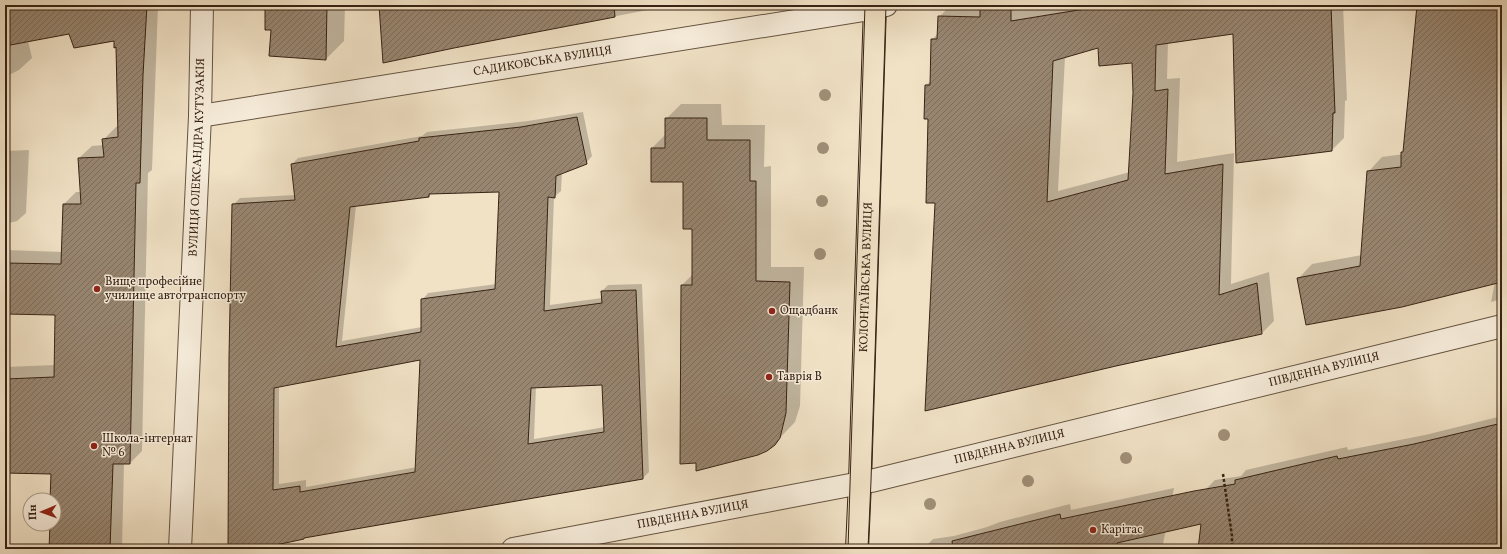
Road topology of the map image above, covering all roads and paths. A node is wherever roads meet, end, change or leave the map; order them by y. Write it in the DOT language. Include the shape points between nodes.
graph roads {
  1 [pos="202,5"];
  2 [pos="878,6"];
  3 [pos="200,116"];
  4 [pos="1502,326"];
  5 [pos="1223,474"];
  6 [pos="860,482"];
  7 [pos="180,549"];
  8 [pos="512,549"];
  9 [pos="857,549"];
  10 [pos="1232,549"];
  1 -- 3 [label="street, ВУЛИЦЯ ОЛЕКСАНДРА КУТУЗАКІЯ"];
  2 -- 3 [label="street, САДИКОВСЬКА ВУЛИЦЯ"];
  2 -- 6 [label="main road, КОЛОНТАЇВСЬКА ВУЛИЦЯ"];
  3 -- 7 [label="street, ВУЛИЦЯ ОЛЕКСАНДРА КУТУЗАКІЯ"];
  4 -- 6 [label="street, ПІВДЕННА ВУЛИЦЯ"];
  5 -- 10 [label="path"];
  6 -- 8 [label="street, ПІВДЕННА ВУЛИЦЯ"];
  6 -- 9 [label="main road, КОЛОНТАЇВСЬКА ВУЛИЦЯ"];
}
